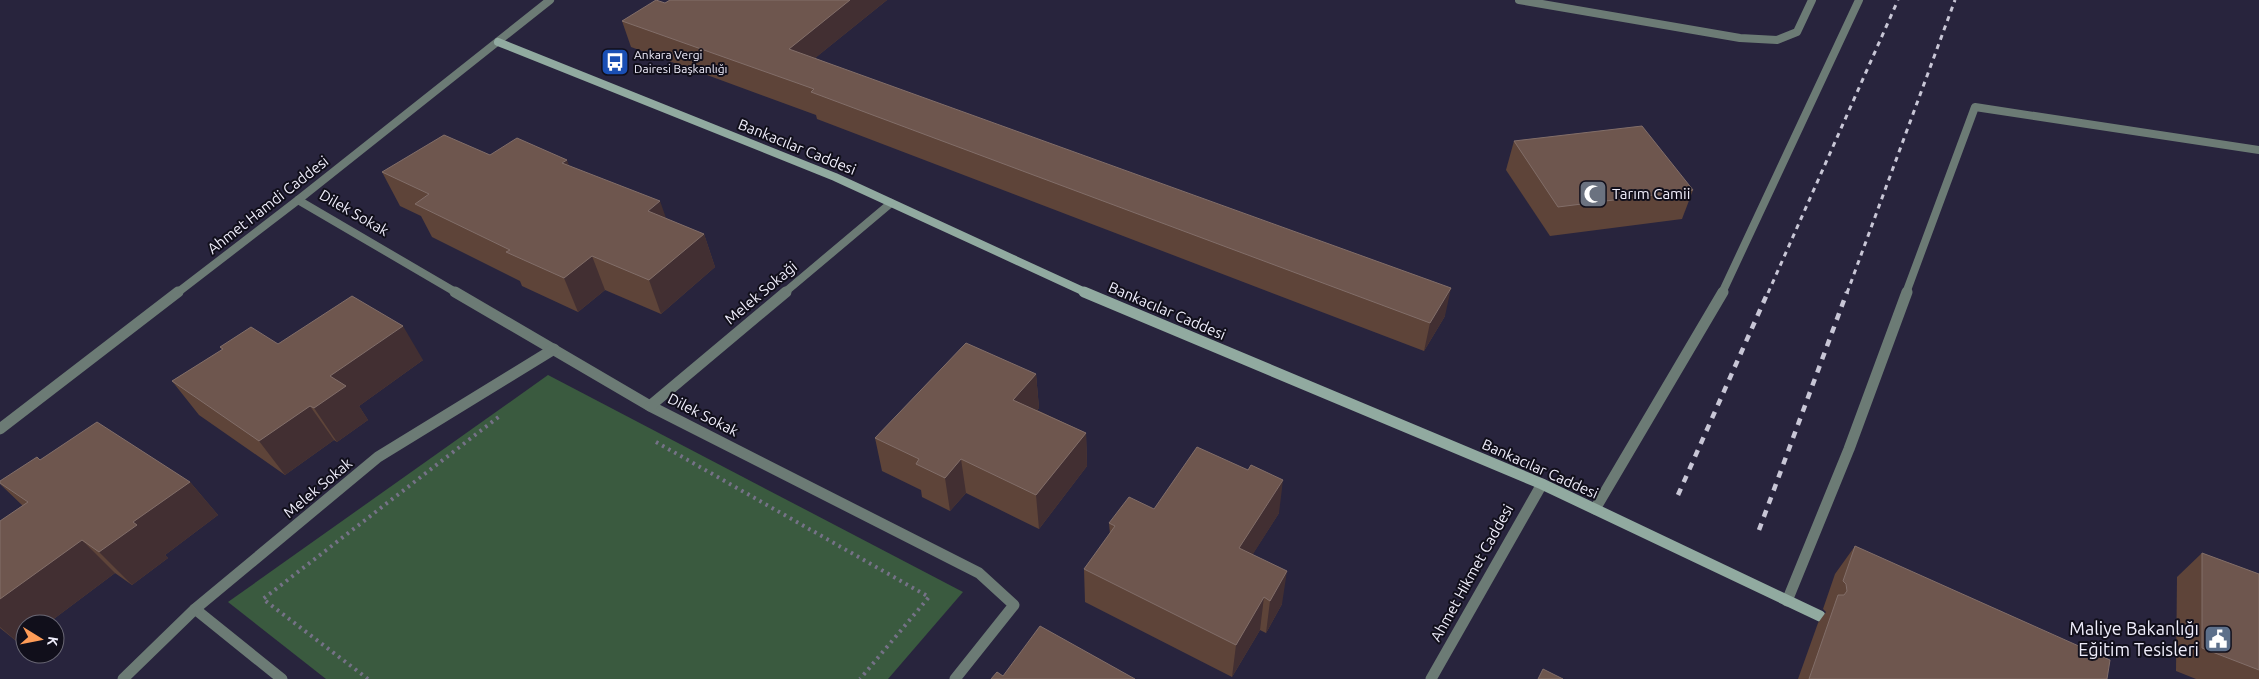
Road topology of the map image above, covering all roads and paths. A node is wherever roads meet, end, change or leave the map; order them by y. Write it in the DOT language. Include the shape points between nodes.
graph roads {
  1 [pos="550,0"];
  2 [pos="1518,0"];
  3 [pos="1812,0"];
  4 [pos="1859,0"];
  5 [pos="498,42"];
  6 [pos="2259,150"];
  7 [pos="298,200"];
  8 [pos="891,203"];
  9 [pos="554,350"];
  10 [pos="650,406"];
  11 [pos="508,410"];
  12 [pos="0,429"];
  13 [pos="652,439"];
  14 [pos="1542,484"];
  15 [pos="1595,510"];
  16 [pos="1787,601"];
  17 [pos="195,610"];
  18 [pos="1820,616"];
  19 [pos="123,679"];
  20 [pos="282,679"];
  21 [pos="368,679"];
  22 [pos="860,679"];
  23 [pos="954,679"];
  24 [pos="1432,679"];
  1 -- 5 [label="street, Ahmet Hamdi Caddesi"];
  2 -- 3 [label="street" via="1740,38 1777,40 1797,32"];
  4 -- 15 [label="street" via="1730,280"];
  5 -- 7 [label="street, Ahmet Hamdi Caddesi"];
  5 -- 8 [label="main road, Bankacılar Caddesi"];
  6 -- 16 [label="street" via="1975,106 1848,449"];
  7 -- 9 [label="street, Dilek Sokak"];
  7 -- 12 [label="street, Ahmet Hamdi Caddesi"];
  8 -- 10 [label="street, Melek Sokaği"];
  8 -- 14 [label="main road, Bankacılar Caddesi" via="1100,299"];
  9 -- 10 [label="street, Dilek Sokak"];
  9 -- 17 [label="street, Melek Sokak" via="378,457"];
  10 -- 23 [label="street, Dilek Sokak" via="979,573 1014,605"];
  11 -- 21 [label="path" via="263,599"];
  13 -- 22 [label="path" via="929,597"];
  14 -- 15 [label="main road, Bankacılar Caddesi"];
  14 -- 24 [label="street, Ahmet Hikmet Caddesi"];
  15 -- 16 [label="main road, Bankacılar Caddesi"];
  16 -- 18 [label="main road, Bankacılar Caddesi"];
  17 -- 19 [label="street, Melek Sokak"];
  17 -- 20 [label="street"];
}
